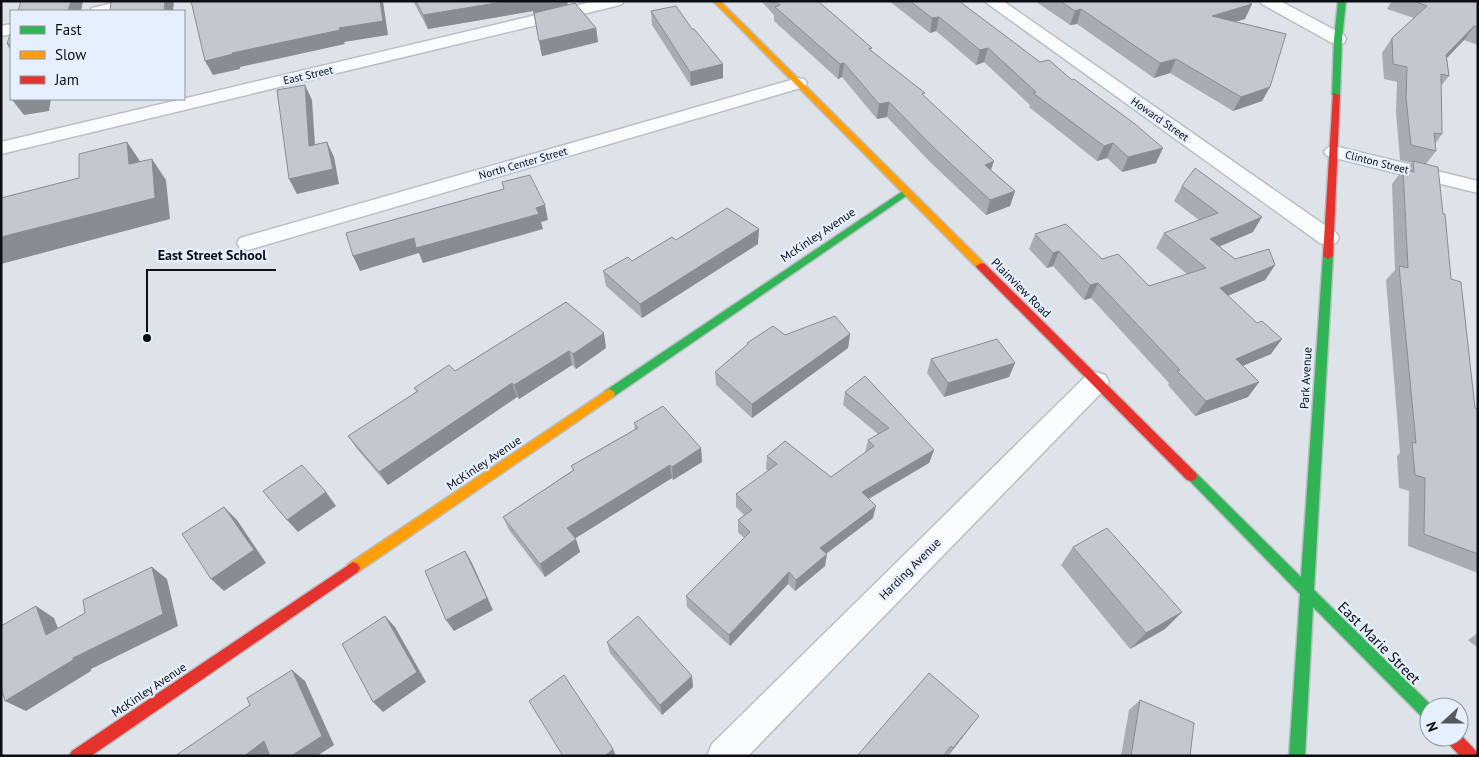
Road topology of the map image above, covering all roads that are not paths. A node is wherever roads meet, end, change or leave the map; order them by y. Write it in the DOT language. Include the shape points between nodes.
graph roads {
  1 [pos="147,1"];
  2 [pos="616,1"];
  3 [pos="716,1"];
  4 [pos="992,1"];
  5 [pos="1268,1"];
  6 [pos="1342,1"];
  7 [pos="103,10"];
  8 [pos="1338,39"];
  9 [pos="798,83"];
  10 [pos="1,148"];
  11 [pos="1334,152"];
  12 [pos="1478,187"];
  13 [pos="906,192"];
  14 [pos="1328,238"];
  15 [pos="248,243"];
  16 [pos="1096,382"];
  17 [pos="1308,593"];
  18 [pos="1419,704"];
  19 [pos="1462,747"];
  20 [pos="77,756"];
  21 [pos="724,756"];
  22 [pos="1297,756"];
  23 [pos="1471,756"];
  1 -- 7 [label="street"];
  2 -- 10 [label="street, East Street"];
  3 -- 9 [label="street, Plainview Road"];
  4 -- 14 [label="street, Howard Street"];
  5 -- 8 [label="street"];
  6 -- 8 [label="street, Park Avenue"];
  8 -- 11 [label="street, Park Avenue"];
  9 -- 13 [label="street, Plainview Road"];
  9 -- 15 [label="street, North Center Street"];
  11 -- 12 [label="street, Clinton Street"];
  11 -- 14 [label="street, Park Avenue"];
  13 -- 16 [label="street, Plainview Road"];
  13 -- 20 [label="street, McKinley Avenue"];
  14 -- 17 [label="street, Park Avenue"];
  16 -- 17 [label="street, Plainview Road"];
  16 -- 21 [label="street, Harding Avenue"];
  17 -- 18 [label="street, East Marie Street"];
  17 -- 22 [label="street, Park Avenue"];
  19 -- 23 [label="street"];
}
